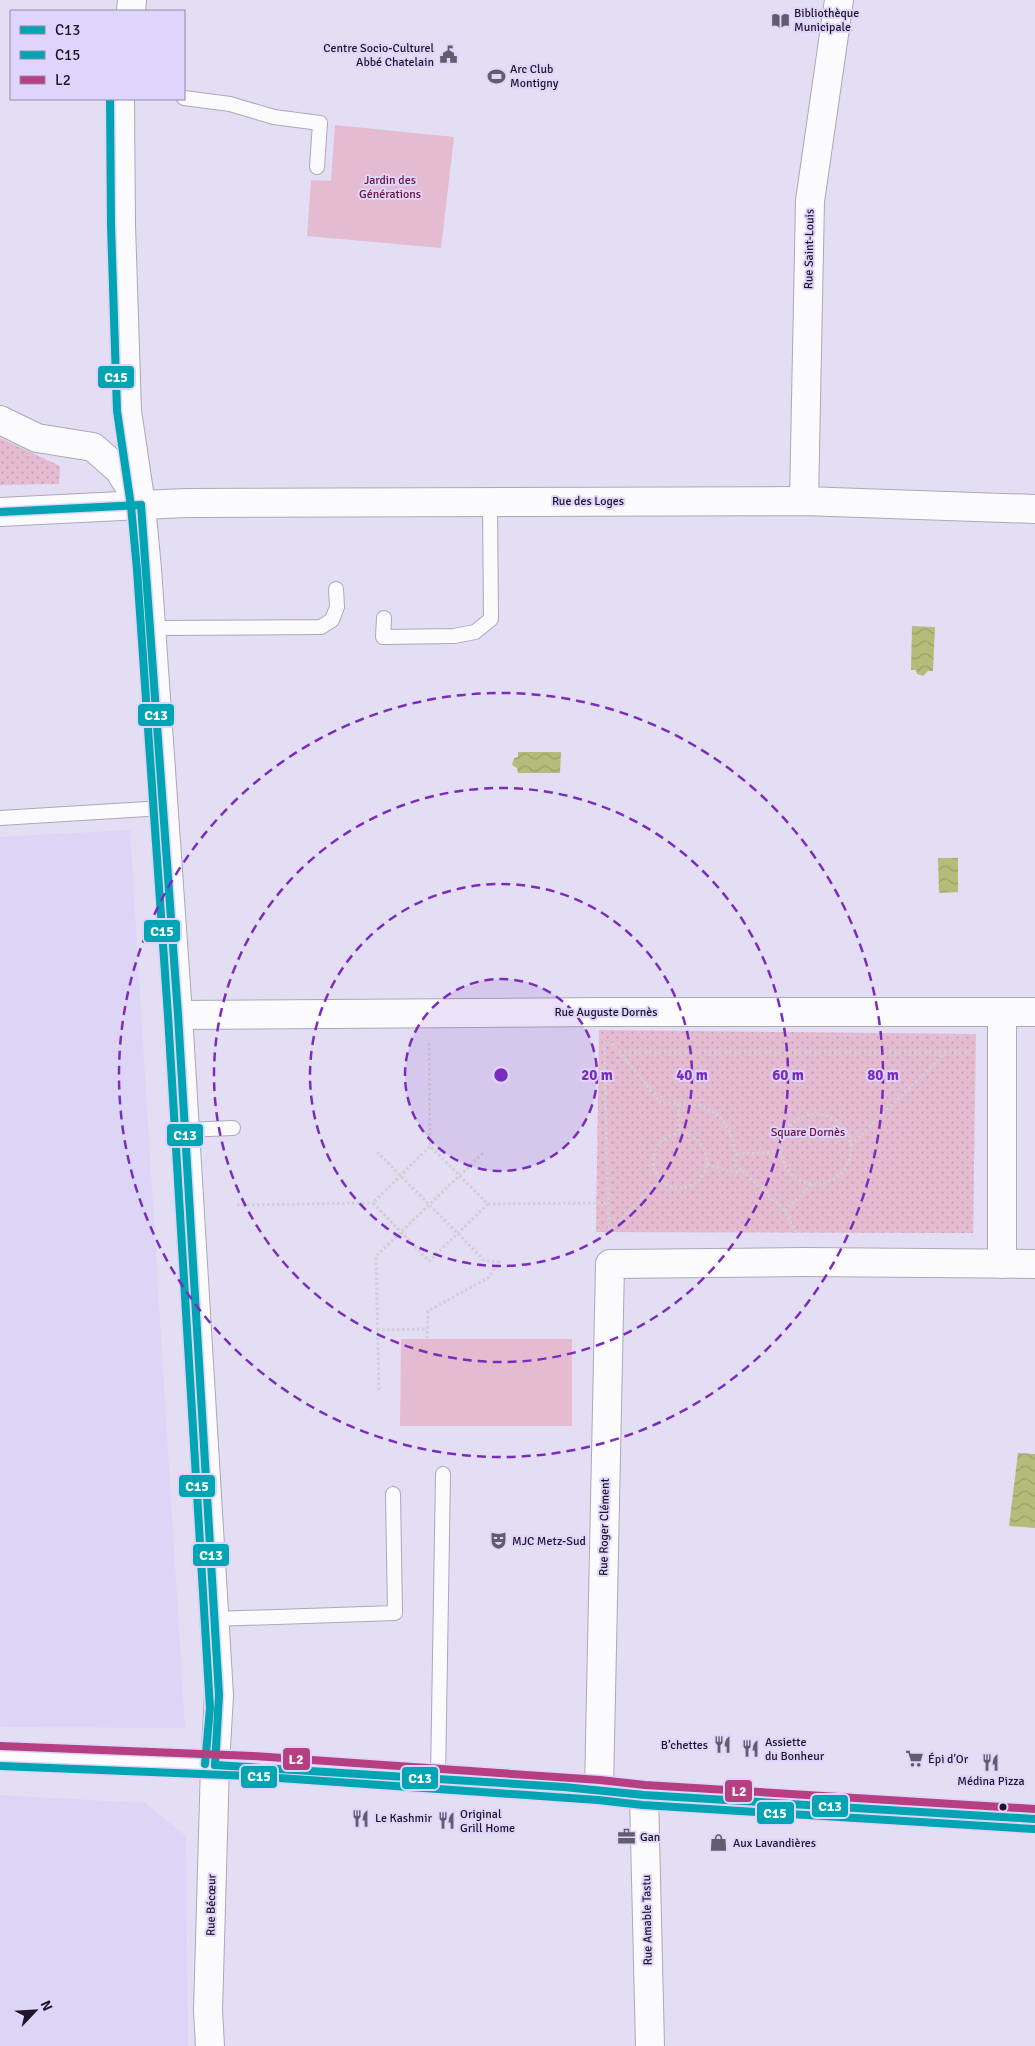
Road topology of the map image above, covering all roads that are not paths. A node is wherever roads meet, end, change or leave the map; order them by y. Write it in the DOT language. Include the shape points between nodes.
graph roads {
  1 [pos="839,0"];
  2 [pos="185,98"];
  3 [pos="120,100"];
  4 [pos="317,167"];
  5 [pos="0,420"];
  6 [pos="804,501"];
  7 [pos="490,502"];
  8 [pos="141,505"];
  9 [pos="1035,509"];
  10 [pos="0,512"];
  11 [pos="336,589"];
  12 [pos="384,618"];
  13 [pos="151,628"];
  14 [pos="163,808"];
  15 [pos="0,818"];
  16 [pos="1002,1012"];
  17 [pos="1035,1012"];
  18 [pos="178,1016"];
  19 [pos="233,1128"];
  20 [pos="184,1130"];
  21 [pos="1002,1264"];
  22 [pos="1035,1264"];
  23 [pos="443,1474"];
  24 [pos="393,1494"];
  25 [pos="214,1619"];
  26 [pos="0,1756"];
  27 [pos="215,1765"];
  28 [pos="438,1778"];
  29 [pos="599,1790"];
  30 [pos="644,1795"];
  31 [pos="1035,1819"];
  32 [pos="210,2046"];
  33 [pos="650,2046"];
  1 -- 6 [label="street, Rue Saint-Louis" via="810,201"];
  2 -- 4 [label="lane" via="320,123"];
  3 -- 8 [label="street, Rue Bécœur" via="127,412"];
  5 -- 8 [label="street" via="37,438 93,447 119,470"];
  6 -- 7 [label="street, Rue des Loges"];
  6 -- 9 [label="street, Rue des Loges"];
  7 -- 8 [label="street, Rue des Loges"];
  7 -- 12 [label="lane" via="491,619 475,632 454,636 383,637"];
  8 -- 10 [label="street, Rue des Loges"];
  8 -- 13 [label="street, Rue Bécœur"];
  11 -- 13 [label="lane" via="332,620 320,627"];
  13 -- 14 [label="street, Rue Bécœur"];
  14 -- 15 [label="lane"];
  14 -- 18 [label="street, Rue Bécœur"];
  16 -- 17 [label="street, Rue Auguste Dornès"];
  16 -- 18 [label="street, Rue Auguste Dornès" via="603,1022 428,1013"];
  16 -- 21 [label="street"];
  18 -- 20 [label="street, Rue Bécœur"];
  19 -- 20 [label="lane"];
  20 -- 25 [label="street, Rue Bécœur"];
  21 -- 22 [label="street"];
  21 -- 29 [label="street, Rue Roger Clément" via="610,1264"];
  23 -- 28 [label="lane"];
  24 -- 25 [label="lane" via="395,1612"];
  25 -- 27 [label="street, Rue Bécœur" via="220,1708"];
  26 -- 27 [label="street"];
  27 -- 28 [label="street"];
  27 -- 32 [label="street, Rue Bécœur"];
  28 -- 29 [label="street"];
  29 -- 30 [label="street"];
  30 -- 31 [label="street"];
  30 -- 33 [label="street, Rue Amable Tastu"];
}
